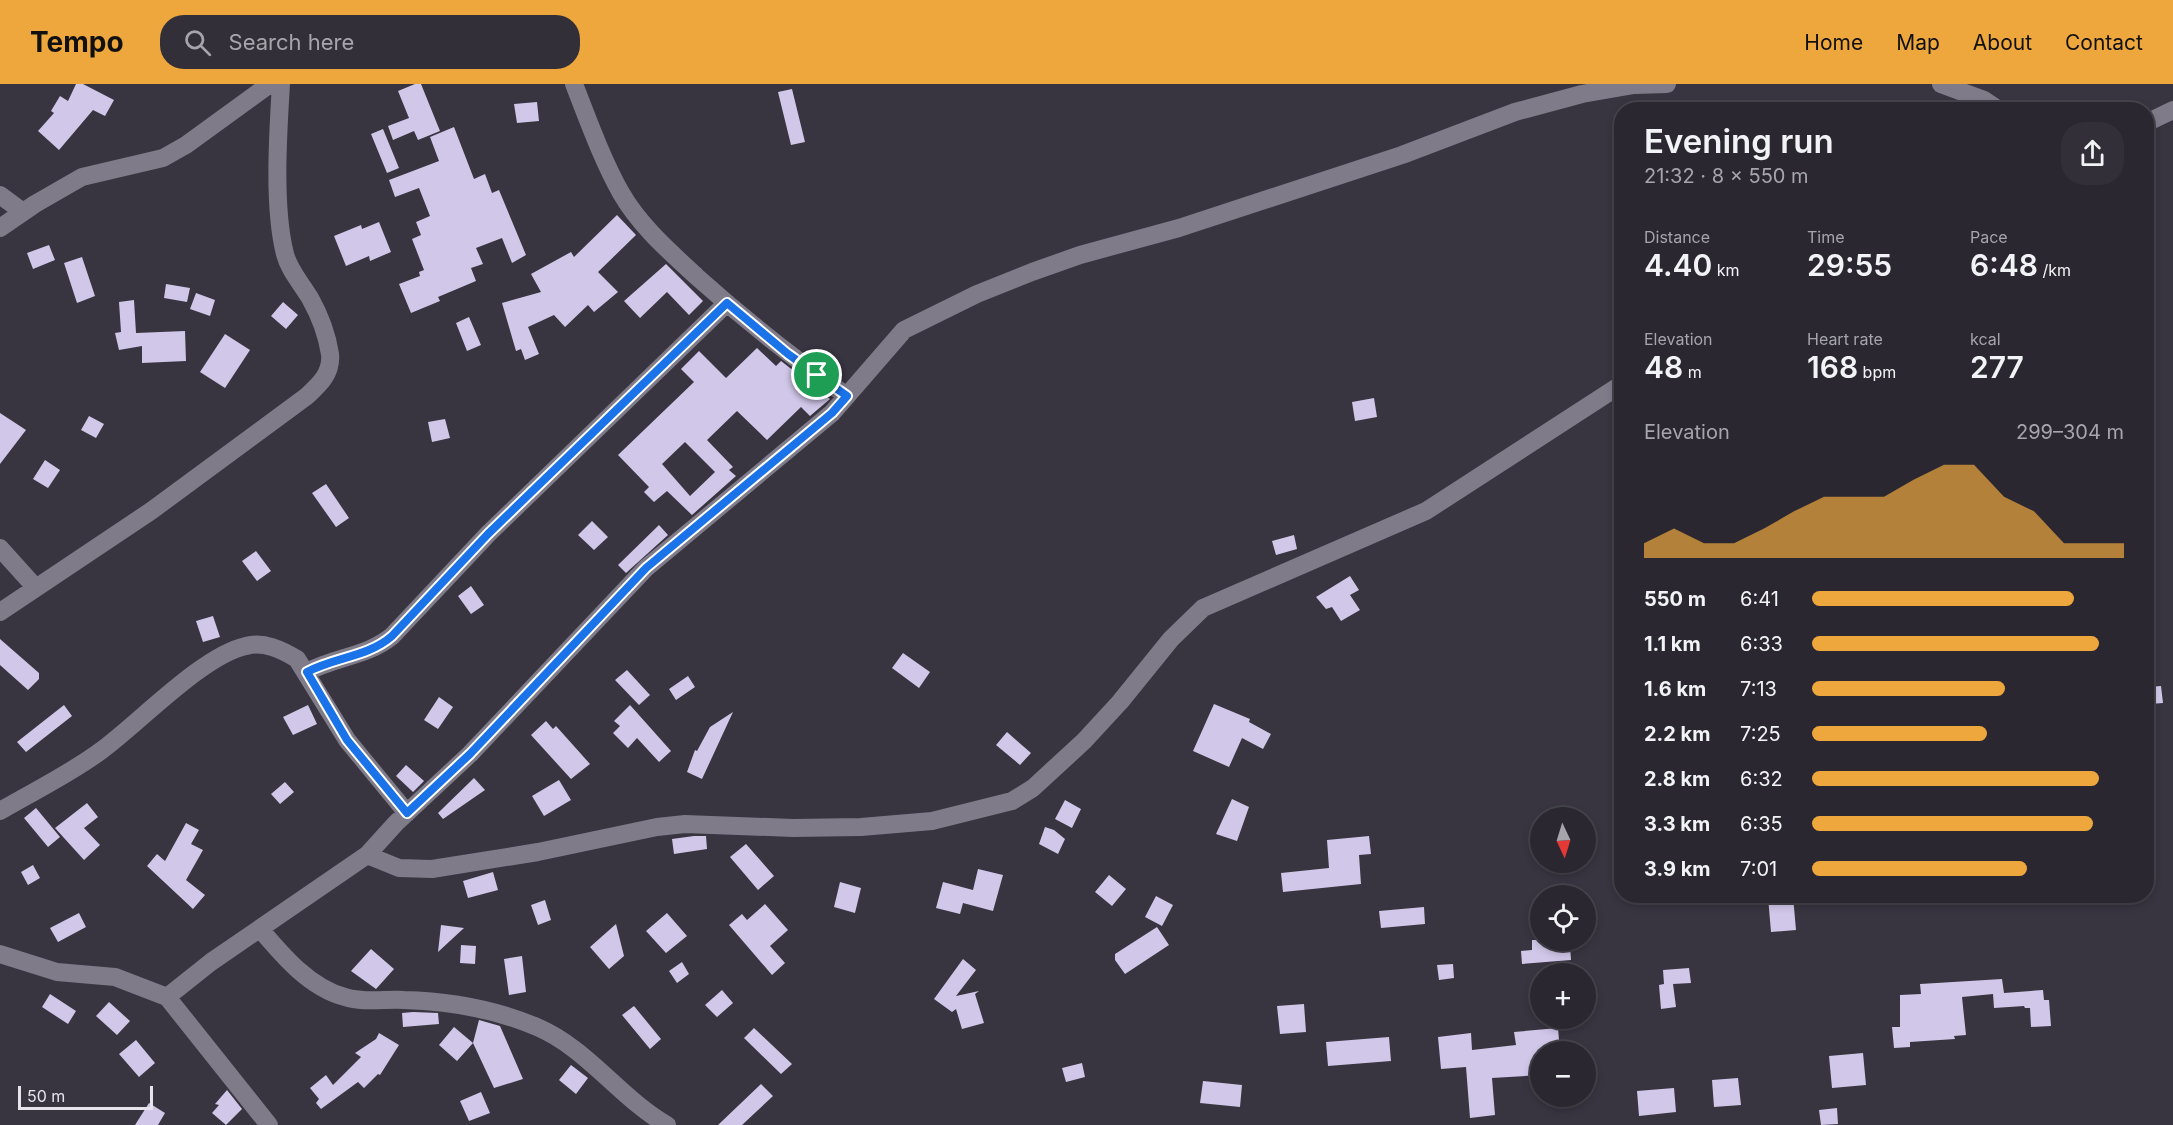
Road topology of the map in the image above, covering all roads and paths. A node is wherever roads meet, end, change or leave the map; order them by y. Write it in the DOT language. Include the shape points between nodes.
graph roads {
  1 [pos="270,84"];
  2 [pos="281,84"];
  3 [pos="574,84"];
  4 [pos="1667,84"];
  5 [pos="1941,84"];
  6 [pos="1987,102"];
  7 [pos="2173,110"];
  8 [pos="2154,119"];
  9 [pos="0,195"];
  10 [pos="23,212"];
  11 [pos="0,228"];
  12 [pos="727,303"];
  13 [pos="1614,389"];
  14 [pos="847,396"];
  15 [pos="0,548"];
  16 [pos="36,588"];
  17 [pos="0,612"];
  18 [pos="307,672"];
  19 [pos="0,811"];
  20 [pos="407,813"];
  21 [pos="367,855"];
  22 [pos="261,930"];
  23 [pos="0,954"];
  24 [pos="167,997"];
  25 [pos="269,1125"];
  26 [pos="667,1125"];
  1 -- 10 [label="street" via="163,158 82,177"];
  2 -- 16 [label="street" via="279,170 285,255 318,317 330,354 330,368 307,396 151,511"];
  3 -- 12 [label="street" via="608,167 632,210 675,257"];
  4 -- 14 [label="street" via="1582,94 1515,112 1402,155 1032,273 977,294 904,330"];
  5 -- 6 [label="street"];
  7 -- 8 [label="street"];
  9 -- 10 [label="street"];
  10 -- 11 [label="street"];
  12 -- 14 [label="street"];
  12 -- 18 [label="street" via="488,534 392,636 380,646"];
  13 -- 21 [label="street" via="1426,511 1203,608 1171,639 1084,741 1034,788 1012,801 932,821 897,824 657,827 432,869 399,868"];
  14 -- 20 [label="street" via="832,413 646,568 476,748"];
  15 -- 16 [label="street"];
  16 -- 17 [label="street"];
  18 -- 19 [label="street" via="297,659 272,647 246,646 233,651 191,678 102,750"];
  18 -- 20 [label="street" via="347,740"];
  20 -- 21 [label="street"];
  21 -- 22 [label="street"];
  22 -- 24 [label="street"];
  22 -- 26 [label="street" via="308,977 345,998 458,1005 537,1027 574,1051 637,1105"];
  23 -- 24 [label="street" via="57,972 115,977"];
  24 -- 25 [label="street"];
}
